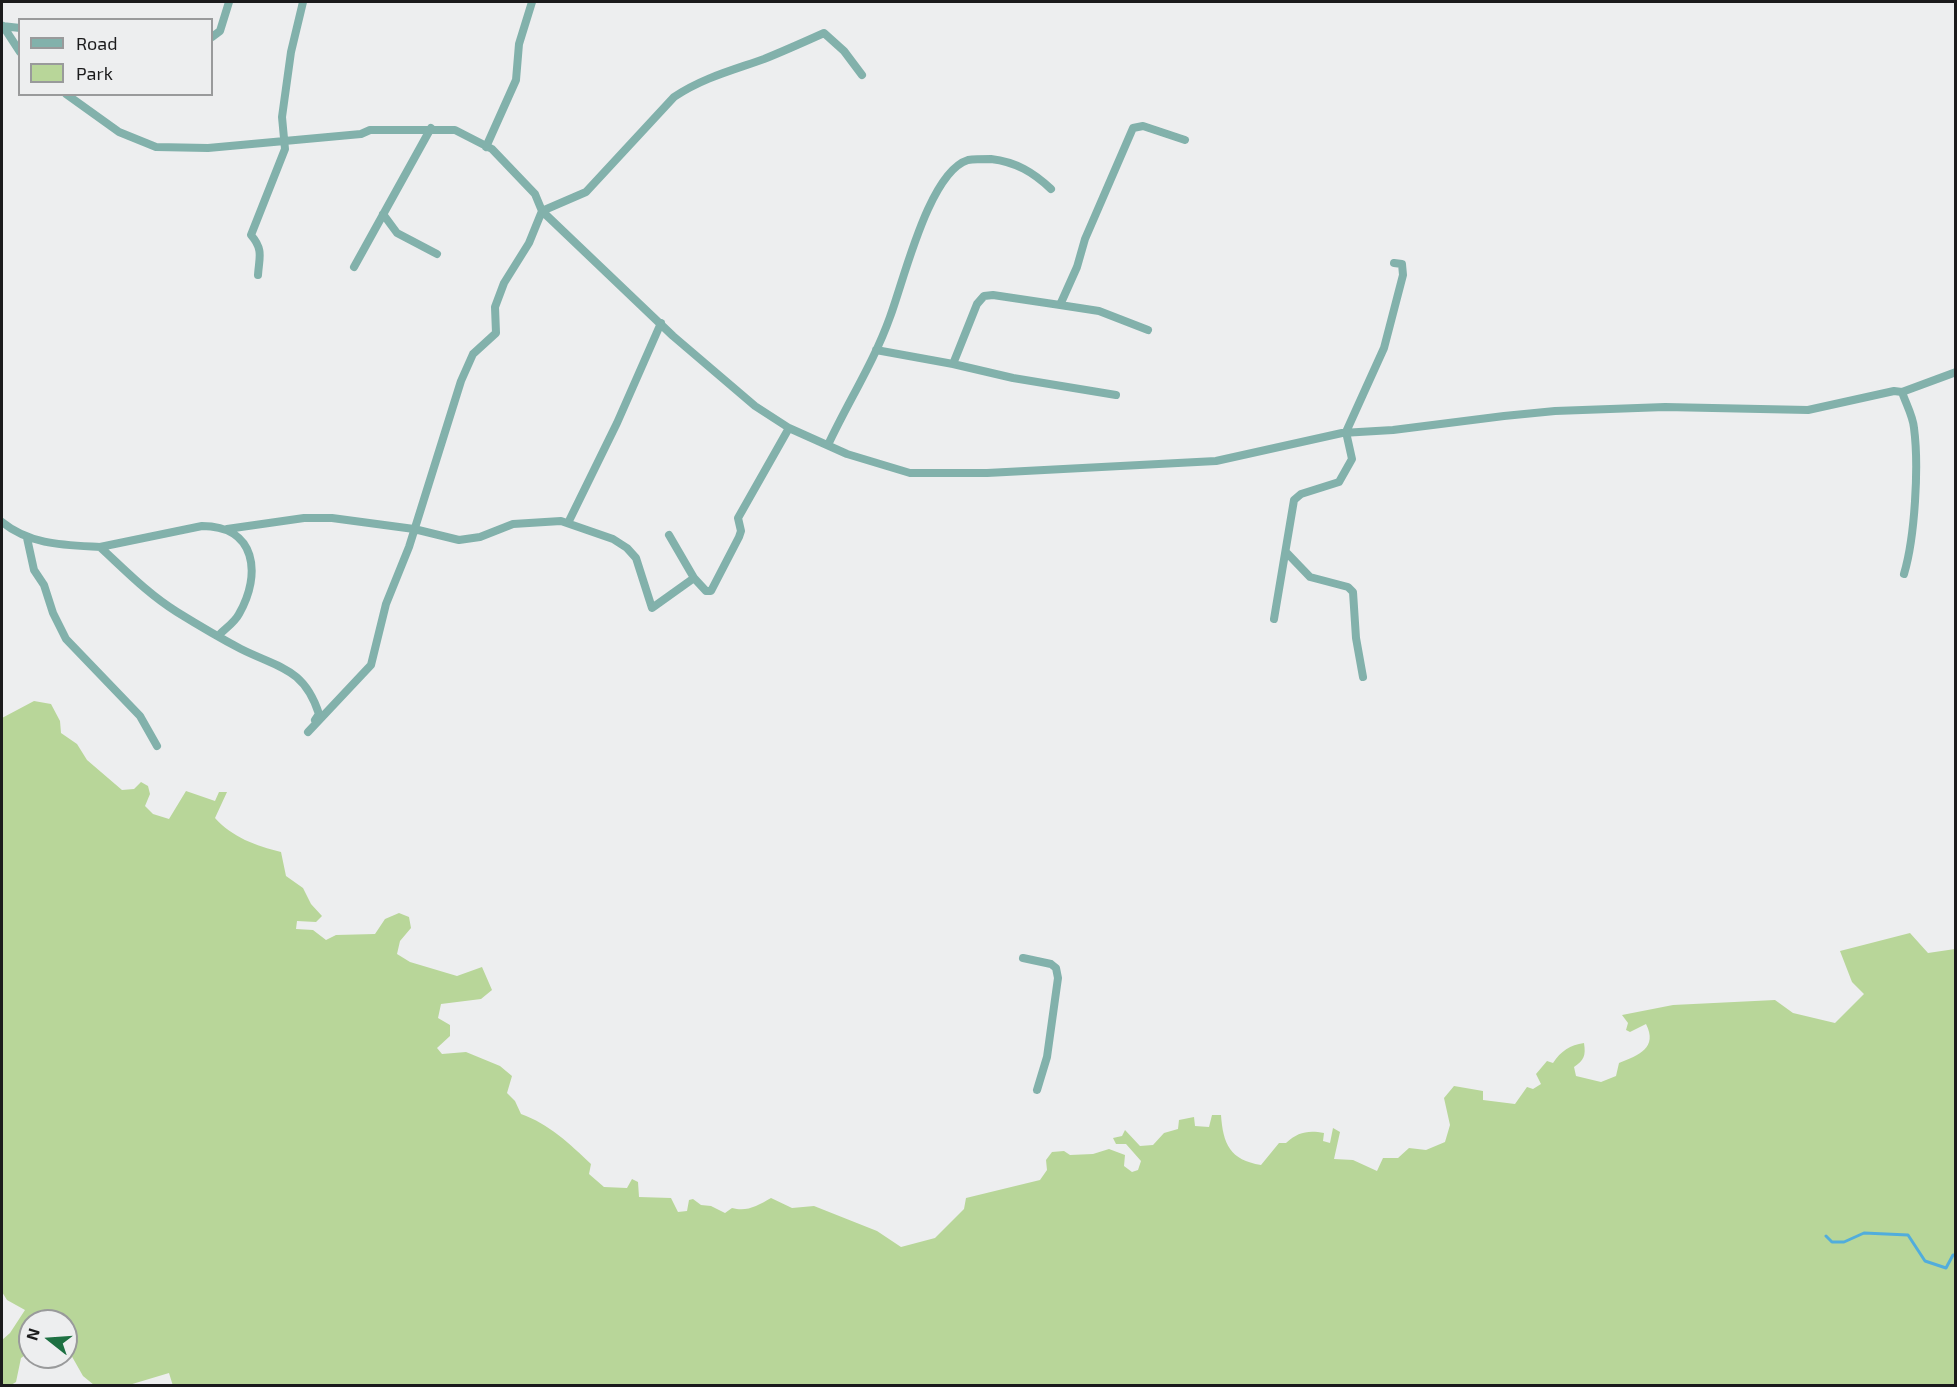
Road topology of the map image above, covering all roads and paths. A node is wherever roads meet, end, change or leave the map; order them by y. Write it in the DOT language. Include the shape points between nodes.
graph roads {
  1 [pos="229,2"];
  2 [pos="303,2"];
  3 [pos="532,2"];
  4 [pos="2,26"];
  5 [pos="18,28"];
  6 [pos="213,36"];
  7 [pos="18,49"];
  8 [pos="862,75"];
  9 [pos="69,96"];
  10 [pos="431,128"];
  11 [pos="282,140"];
  12 [pos="1185,140"];
  13 [pos="486,147"];
  14 [pos="1051,189"];
  15 [pos="542,211"];
  16 [pos="383,214"];
  17 [pos="437,254"];
  18 [pos="1394,263"];
  19 [pos="354,267"];
  20 [pos="258,275"];
  21 [pos="1060,305"];
  22 [pos="661,323"];
  23 [pos="1148,330"];
  24 [pos="876,350"];
  25 [pos="953,364"];
  26 [pos="1956,372"];
  27 [pos="1902,392"];
  28 [pos="1116,395"];
  29 [pos="789,428"];
  30 [pos="1346,432"];
  31 [pos="828,445"];
  32 [pos="2,522"];
  33 [pos="567,523"];
  34 [pos="227,529"];
  35 [pos="414,529"];
  36 [pos="669,535"];
  37 [pos="27,537"];
  38 [pos="100,547"];
  39 [pos="1286,552"];
  40 [pos="1904,574"];
  41 [pos="694,578"];
  42 [pos="1274,619"];
  43 [pos="219,635"];
  44 [pos="1363,677"];
  45 [pos="157,746"];
  46 [pos="1023,958"];
  47 [pos="1036,1090"];
  1 -- 6 [label="street" via="220,31"];
  2 -- 11 [label="street" via="291,52"];
  3 -- 13 [label="street" via="519,44 516,80"];
  4 -- 5 [label="street"];
  4 -- 7 [label="street"];
  8 -- 15 [label="street" via="824,33 726,70 674,97 586,192"];
  9 -- 11 [label="street" via="119,132 156,147 208,148"];
  10 -- 11 [label="street"];
  10 -- 13 [label="street" via="455,129"];
  10 -- 16 [label="street"];
  11 -- 20 [label="street" via="285,149 251,236 262,255"];
  12 -- 21 [label="street" via="1143,126 1133,128"];
  13 -- 15 [label="street" via="516,172 535,194"];
  14 -- 24 [label="street" via="1033,172 1003,161 967,160 951,172 929,206"];
  15 -- 22 [label="street"];
  15 -- 35 [label="street" via="529,243 504,283 495,307 496,333 472,354 461,381"];
  16 -- 17 [label="street" via="397,233"];
  16 -- 19 [label="street"];
  18 -- 30 [label="street" via="1402,264 1403,275 1384,348"];
  21 -- 23 [label="street" via="1099,311"];
  21 -- 25 [label="street" via="984,296 977,303"];
  22 -- 29 [label="street" via="755,406"];
  22 -- 33 [label="street"];
  24 -- 25 [label="street"];
  24 -- 31 [label="street"];
  25 -- 28 [label="street"];
  26 -- 27 [label="street"];
  27 -- 30 [label="street" via="1894,390 1808,410 1696,407 1555,411"];
  27 -- 40 [label="street" via="1914,427 1914,498 1910,555"];
  29 -- 31 [label="street"];
  29 -- 41 [label="street" via="738,518 741,531 715,586 706,591"];
  30 -- 31 [label="street" via="1216,461 987,473 910,473 868,462"];
  30 -- 39 [label="street" via="1352,453 1349,465 1339,482 1294,500"];
  32 -- 37 [label="street"];
  33 -- 35 [label="street" via="513,524 480,537 459,540"];
  33 -- 41 [label="street" via="627,548 636,558 652,608"];
  34 -- 35 [label="street" via="304,518"];
  34 -- 38 [label="street" via="202,526"];
  34 -- 43 [label="street" via="236,532 247,547 250,580 238,616"];
  35 -- 43 [label="street" via="386,604 371,664 308,732 319,714 301,679"];
  36 -- 41 [label="street"];
  37 -- 38 [label="street" via="46,543"];
  37 -- 45 [label="street" via="34,570 66,639 140,716"];
  38 -- 43 [label="street" via="156,598"];
  39 -- 42 [label="street"];
  39 -- 44 [label="street" via="1310,577 1348,587 1353,592"];
  46 -- 47 [label="street" via="1051,964 1058,978 1047,1057"];
}
